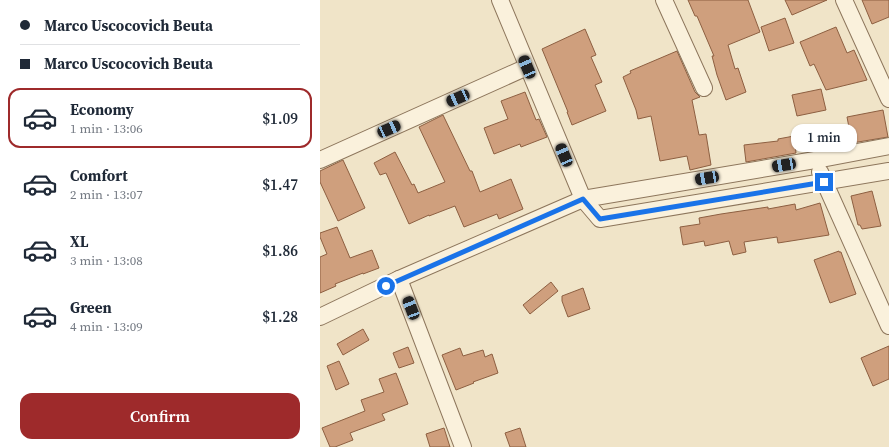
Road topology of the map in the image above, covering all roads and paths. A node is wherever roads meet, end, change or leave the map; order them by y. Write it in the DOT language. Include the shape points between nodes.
graph roads {
  1 [pos="664,0"];
  2 [pos="844,0"];
  3 [pos="505,2"];
  4 [pos="527,67"];
  5 [pos="704,88"];
  6 [pos="889,98"];
  7 [pos="889,146"];
  8 [pos="320,160"];
  9 [pos="815,160"];
  10 [pos="889,172"];
  11 [pos="824,182"];
  12 [pos="583,199"];
  13 [pos="399,279"];
  14 [pos="320,317"];
  15 [pos="889,326"];
  16 [pos="463,447"];
  1 -- 5 [label="street"];
  2 -- 6 [label="street"];
  3 -- 4 [label="street"];
  4 -- 8 [label="street"];
  4 -- 12 [label="street"];
  7 -- 9 [label="street"];
  9 -- 11 [label="street"];
  9 -- 12 [label="street"];
  10 -- 11 [label="street"];
  11 -- 12 [label="street" via="600,219"];
  11 -- 15 [label="street"];
  12 -- 13 [label="street"];
  13 -- 14 [label="street"];
  13 -- 16 [label="street"];
}
